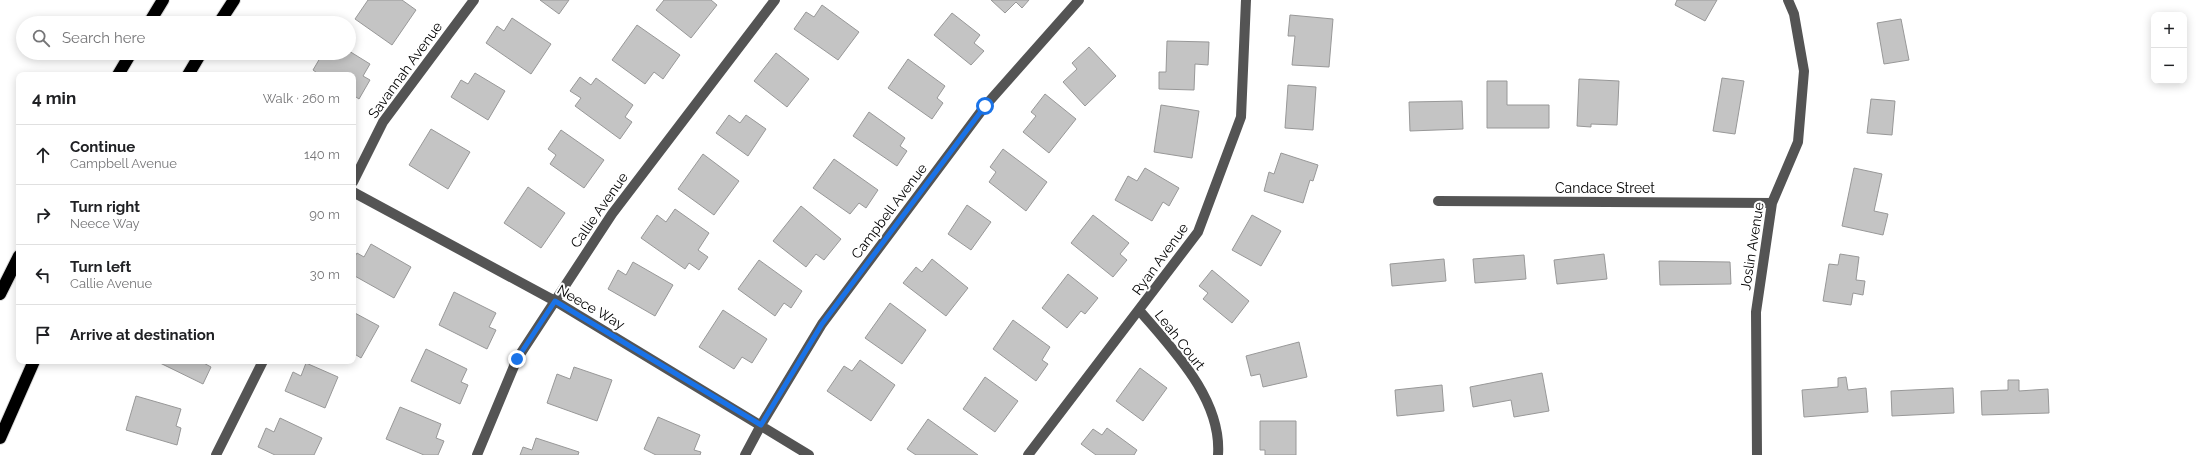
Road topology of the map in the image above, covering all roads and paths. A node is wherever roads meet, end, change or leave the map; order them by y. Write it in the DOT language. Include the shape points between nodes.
graph roads {
  1 [pos="163,0"];
  2 [pos="234,0"];
  3 [pos="474,0"];
  4 [pos="775,0"];
  5 [pos="1079,0"];
  6 [pos="1246,0"];
  7 [pos="1788,0"];
  8 [pos="153,16"];
  9 [pos="224,16"];
  10 [pos="127,60"];
  11 [pos="197,60"];
  12 [pos="120,72"];
  13 [pos="190,72"];
  14 [pos="356,176"];
  15 [pos="356,194"];
  16 [pos="1438,201"];
  17 [pos="1772,203"];
  18 [pos="16,262"];
  19 [pos="0,294"];
  20 [pos="555,301"];
  21 [pos="1139,310"];
  22 [pos="33,364"];
  23 [pos="262,364"];
  24 [pos="761,425"];
  25 [pos="0,438"];
  26 [pos="216,455"];
  27 [pos="477,455"];
  28 [pos="745,455"];
  29 [pos="809,455"];
  30 [pos="1028,455"];
  31 [pos="1218,455"];
  32 [pos="1757,455"];
  1 -- 8 [label="highway"];
  2 -- 9 [label="highway"];
  3 -- 14 [label="street, Savannah Avenue" via="383,122"];
  4 -- 20 [label="street, Callie Avenue" via="612,214"];
  5 -- 24 [label="street, Campbell Avenue" via="985,106 841,298 822,324"];
  6 -- 21 [label="street, Ryan Avenue" via="1241,117 1198,232"];
  7 -- 17 [label="street, Joslin Avenue" via="1794,14 1804,71 1798,142"];
  10 -- 12 [label="highway"];
  11 -- 13 [label="highway"];
  15 -- 20 [label="street, Neece Way"];
  16 -- 17 [label="street, Candace Street"];
  17 -- 32 [label="street, Joslin Avenue" via="1756,312"];
  18 -- 19 [label="highway"];
  20 -- 24 [label="street, Neece Way"];
  20 -- 27 [label="street, Callie Avenue" via="517,359"];
  21 -- 30 [label="street, Ryan Avenue"];
  21 -- 31 [label="street, Leah Court" via="1187,367 1208,404 1219,444"];
  22 -- 25 [label="highway"];
  23 -- 26 [label="street"];
  24 -- 28 [label="street, Campbell Avenue"];
  24 -- 29 [label="street, Neece Way"];
}
